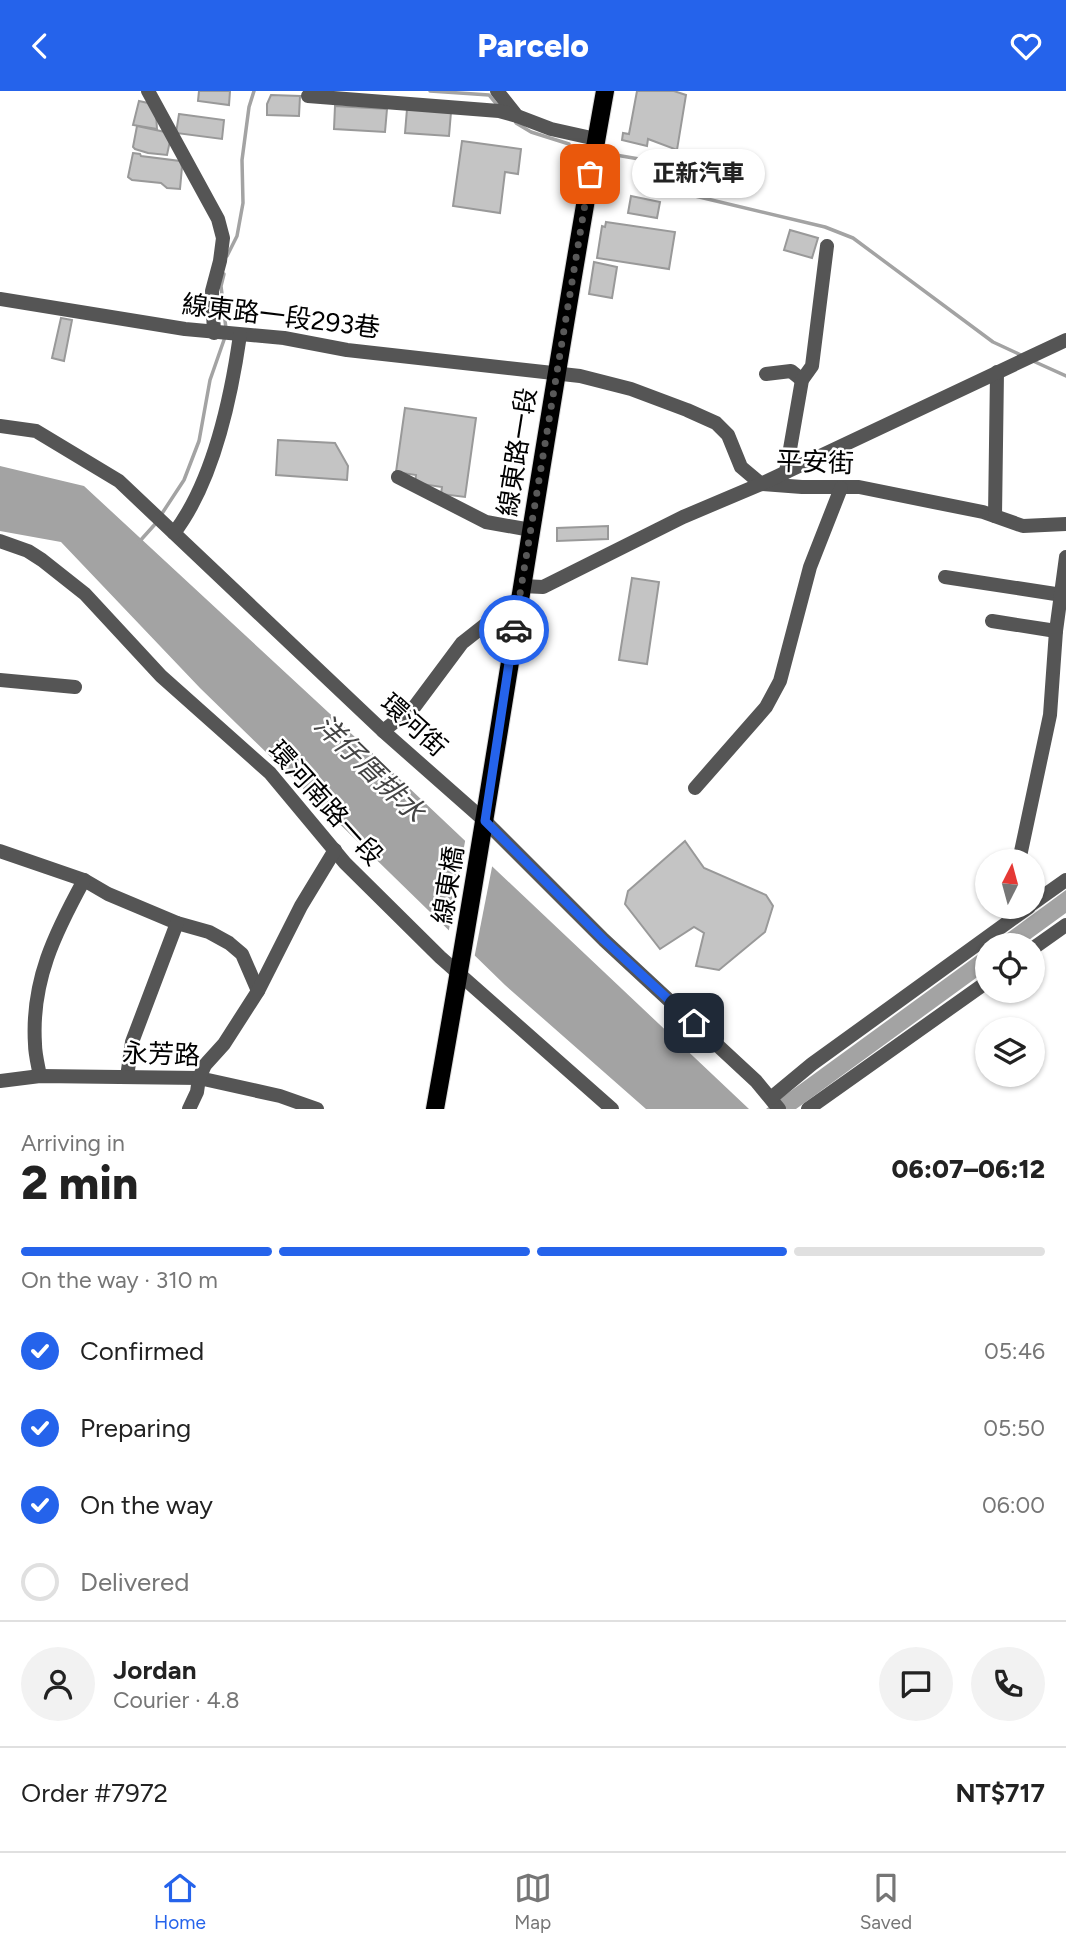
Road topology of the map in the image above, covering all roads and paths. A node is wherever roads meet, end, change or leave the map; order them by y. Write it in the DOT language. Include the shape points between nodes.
graph roads {
  1 [pos="148,91"];
  2 [pos="497,91"];
  3 [pos="605,91"];
  4 [pos="308,96"];
  5 [pos="517,116"];
  6 [pos="596,139"];
  7 [pos="827,246"];
  8 [pos="0,299"];
  9 [pos="218,333"];
  10 [pos="240,335"];
  11 [pos="1066,339"];
  12 [pos="997,372"];
  13 [pos="557,373"];
  14 [pos="766,374"];
  15 [pos="802,380"];
  16 [pos="0,426"];
  17 [pos="786,472"];
  18 [pos="398,477"];
  19 [pos="761,484"];
  20 [pos="841,488"];
  21 [pos="995,516"];
  22 [pos="1066,524"];
  23 [pos="531,530"];
  24 [pos="174,533"];
  25 [pos="0,541"];
  26 [pos="1066,557"];
  27 [pos="945,577"];
  28 [pos="520,592"];
  29 [pos="1062,595"];
  30 [pos="992,621"];
  31 [pos="1056,631"];
  32 [pos="0,680"];
  33 [pos="75,687"];
  34 [pos="383,731"];
  35 [pos="695,788"];
  36 [pos="485,821"];
  37 [pos="1022,849"];
  38 [pos="335,850"];
  39 [pos="0,851"];
  40 [pos="84,880"];
  41 [pos="1066,880"];
  42 [pos="1045,895"];
  43 [pos="1003,919"];
  44 [pos="177,923"];
  45 [pos="1066,925"];
  46 [pos="1045,940"];
  47 [pos="460,975"];
  48 [pos="258,991"];
  49 [pos="975,991"];
  50 [pos="40,1076"];
  51 [pos="127,1077"];
  52 [pos="199,1078"];
  53 [pos="0,1081"];
  54 [pos="775,1104"];
  55 [pos="189,1109"];
  56 [pos="317,1109"];
  57 [pos="435,1109"];
  58 [pos="611,1109"];
  59 [pos="808,1109"];
  1 -- 9 [label="street" via="218,219 223,238 212,291"];
  2 -- 5 [label="street"];
  3 -- 6 [label="main road, 線東路一段"];
  4 -- 5 [label="street"];
  5 -- 6 [label="street"];
  6 -- 13 [label="main road, 線東路一段"];
  7 -- 15 [label="street" via="812,366"];
  8 -- 9 [label="street, 線東路一段293巷"];
  9 -- 10 [label="street, 線東路一段293巷"];
  10 -- 13 [label="street, 線東路一段293巷"];
  10 -- 24 [label="street" via="215,447 189,515"];
  11 -- 12 [label="street"];
  12 -- 17 [label="street"];
  12 -- 21 [label="street"];
  13 -- 19 [label="street, 平安街" via="631,389 716,423 728,435 741,467"];
  13 -- 23 [label="main road, 線東路一段"];
  14 -- 15 [label="street" via="791,371"];
  15 -- 17 [label="street"];
  16 -- 24 [label="street, 環河街" via="36,431 119,481"];
  17 -- 19 [label="street"];
  18 -- 23 [label="street" via="486,521"];
  19 -- 20 [label="street, 平安街"];
  19 -- 28 [label="street" via="542,587"];
  20 -- 21 [label="street, 平安街" via="859,487"];
  20 -- 35 [label="street" via="810,567 780,681 766,707"];
  21 -- 22 [label="street, 平安街" via="1023,526"];
  23 -- 28 [label="main road, 線東路一段"];
  24 -- 34 [label="street, 環河街"];
  25 -- 38 [label="street, 環河南路一段" via="43,559 85,594 161,676 270,773"];
  26 -- 29 [label="street"];
  27 -- 29 [label="street"];
  28 -- 34 [label="street" via="462,643 415,706"];
  28 -- 36 [label="main road, 線東路一段"];
  29 -- 31 [label="street"];
  30 -- 31 [label="street"];
  31 -- 37 [label="street" via="1050,715"];
  32 -- 33 [label="street"];
  34 -- 36 [label="street, 環河街"];
  36 -- 47 [label="main road, 線東橋"];
  36 -- 54 [label="street, 環河街"];
  38 -- 47 [label="street, 環河南路一段"];
  38 -- 48 [label="street"];
  39 -- 40 [label="street"];
  40 -- 44 [label="street"];
  40 -- 50 [label="street" via="44,962 35,1044"];
  41 -- 42 [label="street"];
  43 -- 54 [label="street" via="812,1064"];
  44 -- 48 [label="street" via="229,943 242,954"];
  44 -- 51 [label="street" via="132,1042"];
  45 -- 46 [label="street"];
  47 -- 57 [label="main road"];
  47 -- 58 [label="street, 環河南路一段"];
  48 -- 52 [label="street"];
  49 -- 59 [label="street"];
  50 -- 51 [label="street, 永芳路"];
  50 -- 53 [label="street, 永芳路"];
  51 -- 52 [label="street, 永芳路"];
  52 -- 55 [label="street"];
  52 -- 56 [label="street, 永芳路"];
}
